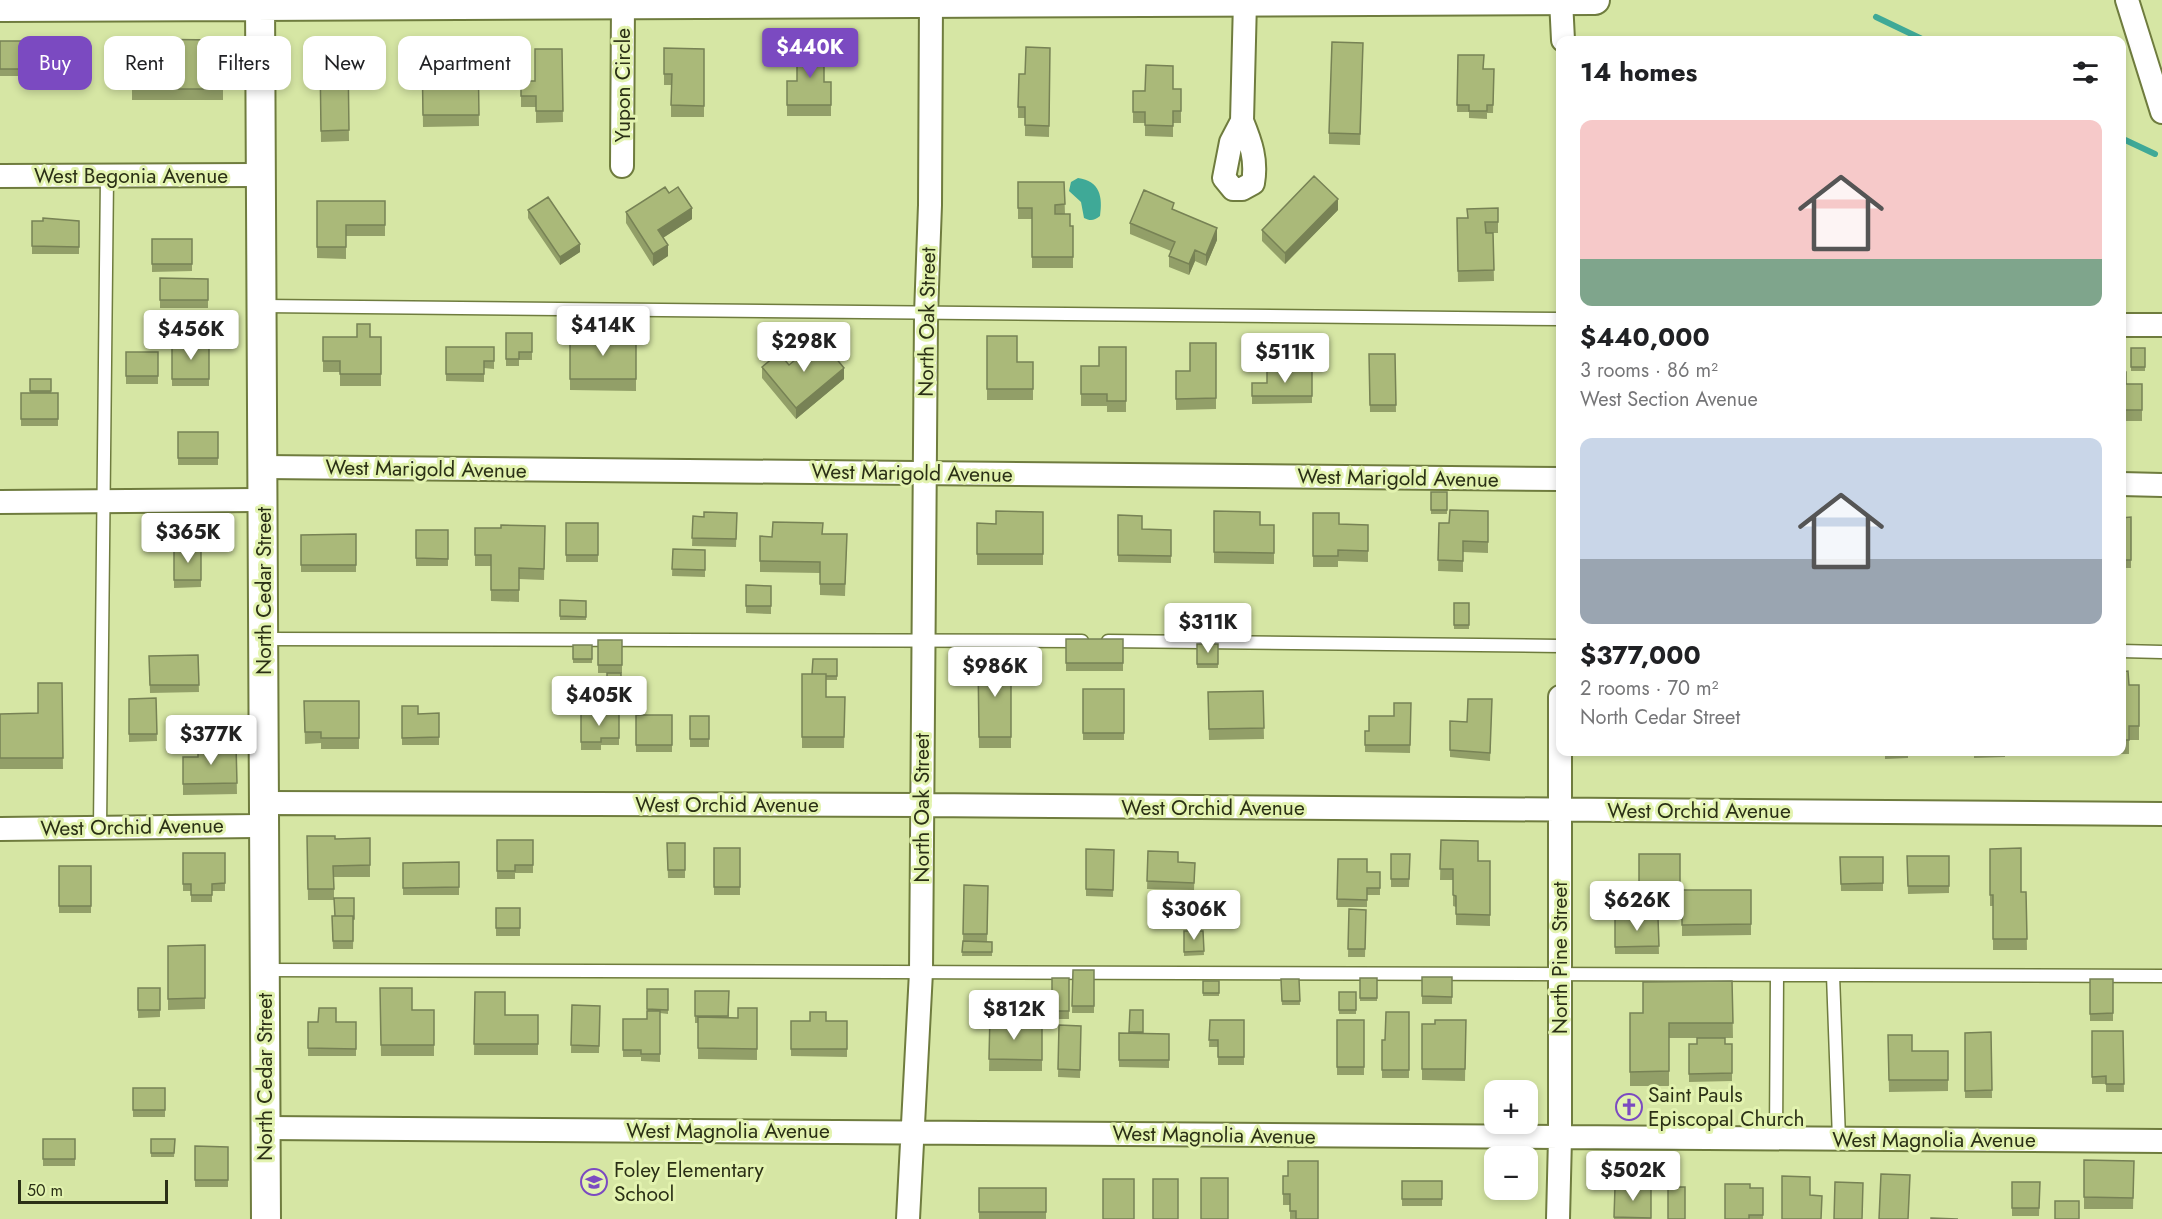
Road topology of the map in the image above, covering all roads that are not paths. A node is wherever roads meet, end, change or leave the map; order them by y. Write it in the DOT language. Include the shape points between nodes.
graph roads {
  1 [pos="1561,0"];
  2 [pos="1595,0"];
  3 [pos="2127,0"];
  4 [pos="931,1"];
  5 [pos="1245,2"];
  6 [pos="260,3"];
  7 [pos="623,4"];
  8 [pos="0,7"];
  9 [pos="1563,36"];
  10 [pos="2162,112"];
  11 [pos="1242,121"];
  12 [pos="622,166"];
  13 [pos="262,175"];
  14 [pos="0,176"];
  15 [pos="107,176"];
  16 [pos="263,306"];
  17 [pos="926,314"];
  18 [pos="1556,319"];
  19 [pos="2126,325"];
  20 [pos="2162,325"];
  21 [pos="263,467"];
  22 [pos="925,473"];
  23 [pos="1556,479"];
  24 [pos="2126,484"];
  25 [pos="2162,485"];
  26 [pos="263,500"];
  27 [pos="0,502"];
  28 [pos="105,502"];
  29 [pos="264,639"];
  30 [pos="923,639"];
  31 [pos="1556,646"];
  32 [pos="2126,651"];
  33 [pos="2162,652"];
  34 [pos="1559,756"];
  35 [pos="922,805"];
  36 [pos="1559,810"];
  37 [pos="264,814"];
  38 [pos="2162,814"];
  39 [pos="100,828"];
  40 [pos="0,829"];
  41 [pos="265,970"];
  42 [pos="921,972"];
  43 [pos="1560,975"];
  44 [pos="1777,975"];
  45 [pos="1833,975"];
  46 [pos="2162,976"];
  47 [pos="266,1128"];
  48 [pos="912,1132"];
  49 [pos="1560,1138"];
  50 [pos="1776,1139"];
  51 [pos="1839,1139"];
  52 [pos="2162,1141"];
  53 [pos="266,1219"];
  54 [pos="908,1219"];
  55 [pos="1558,1219"];
  1 -- 2 [label="street"];
  1 -- 5 [label="street"];
  1 -- 9 [label="street"];
  3 -- 10 [label="street"];
  4 -- 5 [label="street"];
  4 -- 7 [label="street"];
  4 -- 17 [label="street, North Oak Street"];
  5 -- 11 [label="street"];
  6 -- 7 [label="street"];
  6 -- 8 [label="street"];
  6 -- 13 [label="street, North Cedar Street"];
  7 -- 12 [label="street, Yupon Circle"];
  13 -- 15 [label="street, West Begonia Avenue"];
  13 -- 16 [label="street, North Cedar Street"];
  14 -- 15 [label="street, West Begonia Avenue"];
  15 -- 28 [label="lane"];
  16 -- 17 [label="lane"];
  16 -- 21 [label="street, North Cedar Street"];
  17 -- 18 [label="lane"];
  17 -- 22 [label="street, North Oak Street"];
  19 -- 20 [label="street"];
  21 -- 22 [label="street, West Marigold Avenue"];
  21 -- 26 [label="street, North Cedar Street"];
  22 -- 23 [label="street, West Marigold Avenue"];
  22 -- 30 [label="street, North Oak Street"];
  24 -- 25 [label="street"];
  26 -- 28 [label="street"];
  26 -- 29 [label="street, North Cedar Street"];
  27 -- 28 [label="street"];
  28 -- 39 [label="lane"];
  29 -- 30 [label="lane"];
  29 -- 37 [label="street, North Cedar Street"];
  30 -- 31 [label="lane"];
  30 -- 35 [label="street, North Oak Street"];
  32 -- 33 [label="lane"];
  34 -- 36 [label="street, North Pine Street"];
  35 -- 36 [label="street, West Orchid Avenue"];
  35 -- 37 [label="street, West Orchid Avenue"];
  35 -- 42 [label="street, North Oak Street"];
  36 -- 38 [label="street, West Orchid Avenue"];
  36 -- 43 [label="street, North Pine Street"];
  37 -- 39 [label="street, West Orchid Avenue"];
  37 -- 41 [label="street, North Cedar Street"];
  39 -- 40 [label="street, West Orchid Avenue"];
  41 -- 42 [label="lane"];
  41 -- 47 [label="street, North Cedar Street"];
  42 -- 43 [label="lane"];
  42 -- 48 [label="street, North Oak Street"];
  43 -- 44 [label="lane"];
  43 -- 49 [label="street, North Pine Street"];
  44 -- 45 [label="lane"];
  44 -- 50 [label="lane"];
  45 -- 46 [label="lane"];
  45 -- 51 [label="lane"];
  47 -- 48 [label="street, West Magnolia Avenue"];
  47 -- 53 [label="street, North Cedar Street"];
  48 -- 49 [label="street, West Magnolia Avenue"];
  48 -- 54 [label="street, North Oak Street"];
  49 -- 50 [label="street, West Magnolia Avenue"];
  49 -- 55 [label="street, North Pine Street"];
  50 -- 51 [label="street, West Magnolia Avenue"];
  51 -- 52 [label="street, West Magnolia Avenue"];
}
